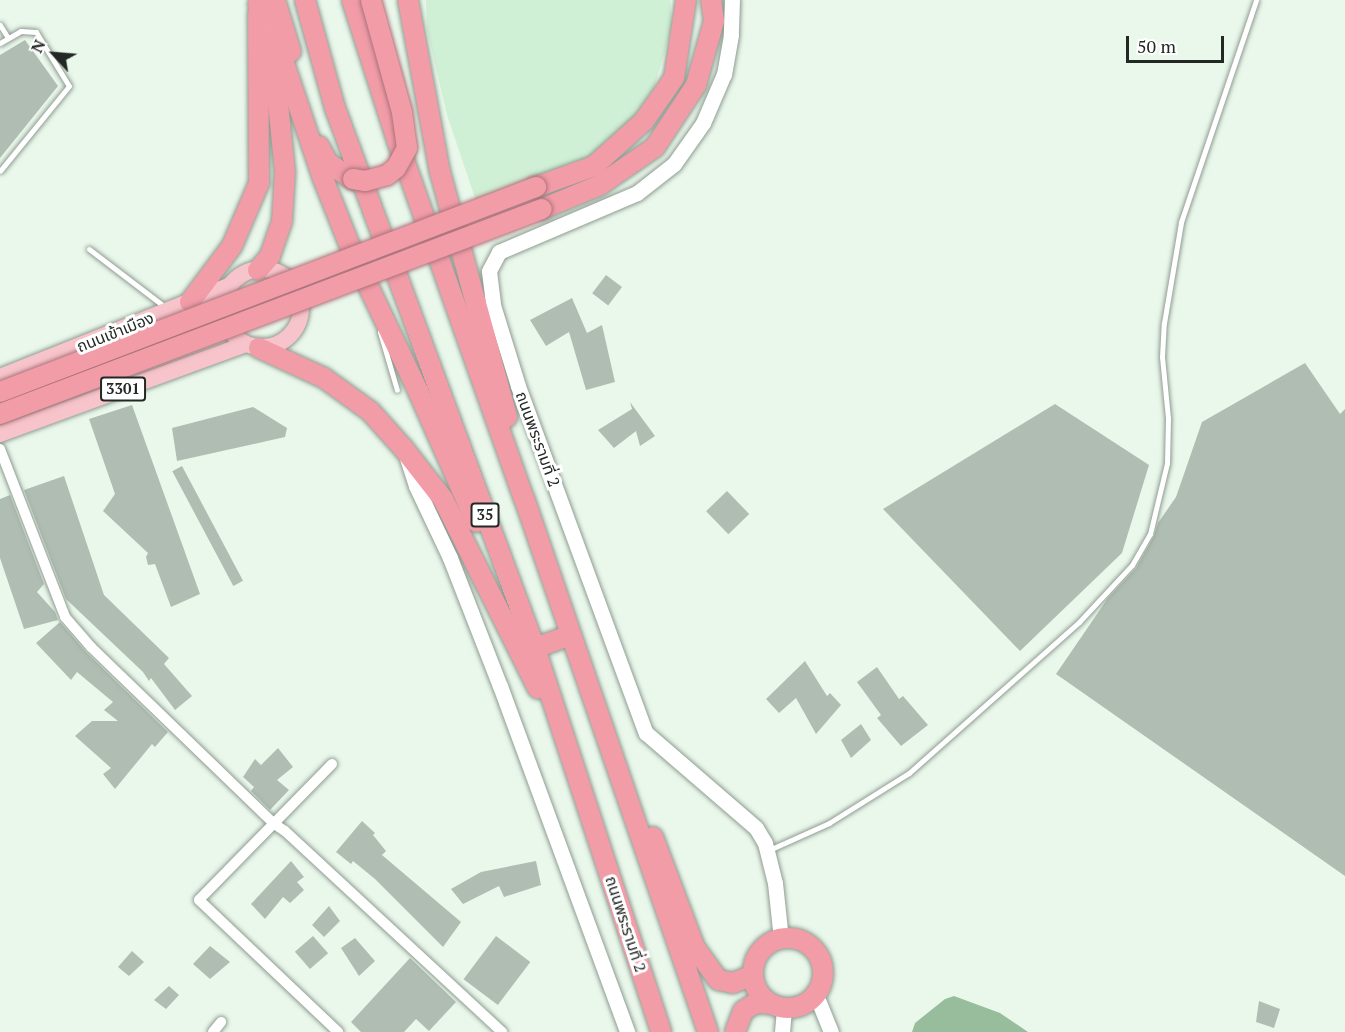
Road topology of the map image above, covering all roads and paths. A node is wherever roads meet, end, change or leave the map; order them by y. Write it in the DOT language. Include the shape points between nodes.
graph roads {
  1 [pos="305,0"];
  2 [pos="352,0"];
  3 [pos="371,0"];
  4 [pos="408,0"];
  5 [pos="686,0"];
  6 [pos="711,0"];
  7 [pos="732,0"];
  8 [pos="1256,0"];
  9 [pos="263,1"];
  10 [pos="0,25"];
  11 [pos="8,38"];
  12 [pos="0,43"];
  13 [pos="0,171"];
  14 [pos="89,249"];
  15 [pos="353,255"];
  16 [pos="258,270"];
  17 [pos="289,279"];
  18 [pos="366,285"];
  19 [pos="229,286"];
  20 [pos="190,302"];
  21 [pos="301,303"];
  22 [pos="169,310"];
  23 [pos="253,346"];
  24 [pos="0,377"];
  25 [pos="397,390"];
  26 [pos="0,392"];
  27 [pos="0,414"];
  28 [pos="0,434"];
  29 [pos="0,449"];
  30 [pos="404,449"];
  31 [pos="524,498"];
  32 [pos="570,635"];
  33 [pos="534,648"];
  34 [pos="567,748"];
  35 [pos="332,764"];
  36 [pos="620,777"];
  37 [pos="273,823"];
  38 [pos="767,851"];
  39 [pos="781,939"];
  40 [pos="753,975"];
  41 [pos="816,995"];
  42 [pos="778,1006"];
  43 [pos="221,1022"];
  44 [pos="213,1032"];
  45 [pos="338,1032"];
  46 [pos="502,1032"];
  47 [pos="627,1032"];
  48 [pos="661,1032"];
  49 [pos="708,1032"];
  50 [pos="735,1032"];
  51 [pos="782,1032"];
  52 [pos="831,1032"];
  1 -- 33 [label="highway, ถนนพระรามที่ 2 / 35" via="335,108"];
  2 -- 31 [label="highway, ถนนพระรามที่ 2 / 35" via="398,144"];
  3 -- 9 [label="highway, bridge" via="402,112 407,148 396,168 365,181 351,179 328,163"];
  4 -- 31 [label="highway" via="440,172 506,410"];
  5 -- 26 [label="highway, bridge" via="674,78 644,121 594,166"];
  6 -- 27 [label="highway, bridge" via="714,21 696,85 655,147 600,185"];
  7 -- 38 [label="main road, ถนนพระรามที่ 2" via="724,74 703,123 674,164 638,194 499,252 489,271 493,305 518,386 646,733 756,828"];
  8 -- 38 [label="lane" via="1181,222 1162,357 1168,418 1167,463 1150,534 1137,558 1079,622 909,773 829,823"];
  9 -- 15 [label="highway"];
  9 -- 16 [label="highway" via="285,172 282,221 270,256"];
  9 -- 20 [label="highway" via="260,183 232,246"];
  10 -- 11 [label="lane"];
  11 -- 12 [label="lane"];
  11 -- 13 [label="lane" via="21,31 36,32 69,86"];
  14 -- 22 [label="lane"];
  15 -- 17 [label="highway"];
  15 -- 18 [label="highway"];
  16 -- 17 [label="main road" via="277,272"];
  16 -- 19 [label="main road, ถนนเข้าเมือง" via="238,276"];
  17 -- 21 [label="main road"];
  18 -- 21 [label="highway"];
  18 -- 25 [label="lane"];
  18 -- 33 [label="highway"];
  19 -- 20 [label="main road, ถนนเข้าเมือง"];
  19 -- 23 [label="main road" via="224,297 224,320 229,330"];
  20 -- 22 [label="main road, ถนนเข้าเมือง"];
  21 -- 23 [label="main road" via="300,317 285,340 273,346"];
  22 -- 24 [label="main road, ถนนเข้าเมือง"];
  23 -- 28 [label="main road, 3301"];
  23 -- 30 [label="highway" via="324,378 370,411"];
  29 -- 37 [label="street" via="65,617"];
  30 -- 34 [label="highway" via="443,499"];
  30 -- 47 [label="main road, ถนนพระรามที่ 2" via="496,675"];
  31 -- 32 [label="highway, ถนนพระรามที่ 2 / 35"];
  32 -- 33 [label="highway"];
  32 -- 36 [label="highway, ถนนพระรามที่ 2 / 35"];
  33 -- 34 [label="highway, ถนนพระรามที่ 2 / 35"];
  34 -- 48 [label="highway, ถนนพระรามที่ 2 / 35"];
  35 -- 37 [label="street"];
  36 -- 40 [label="highway" via="656,843 695,948 718,980 733,983"];
  36 -- 49 [label="highway, ถนนพระรามที่ 2 / 35"];
  37 -- 45 [label="street" via="199,900"];
  37 -- 46 [label="street"];
  38 -- 39 [label="main road, ถนนพระรามที่ 2" via="776,883"];
  39 -- 40 [label="highway" via="761,952"];
  39 -- 41 [label="highway" via="805,942 821,960 822,984"];
  40 -- 42 [label="highway" via="763,997"];
  41 -- 42 [label="highway" via="807,1003"];
  41 -- 52 [label="main road"];
  42 -- 50 [label="highway" via="756,1003 743,1011"];
  42 -- 51 [label="main road"];
  43 -- 44 [label="street"];
}
